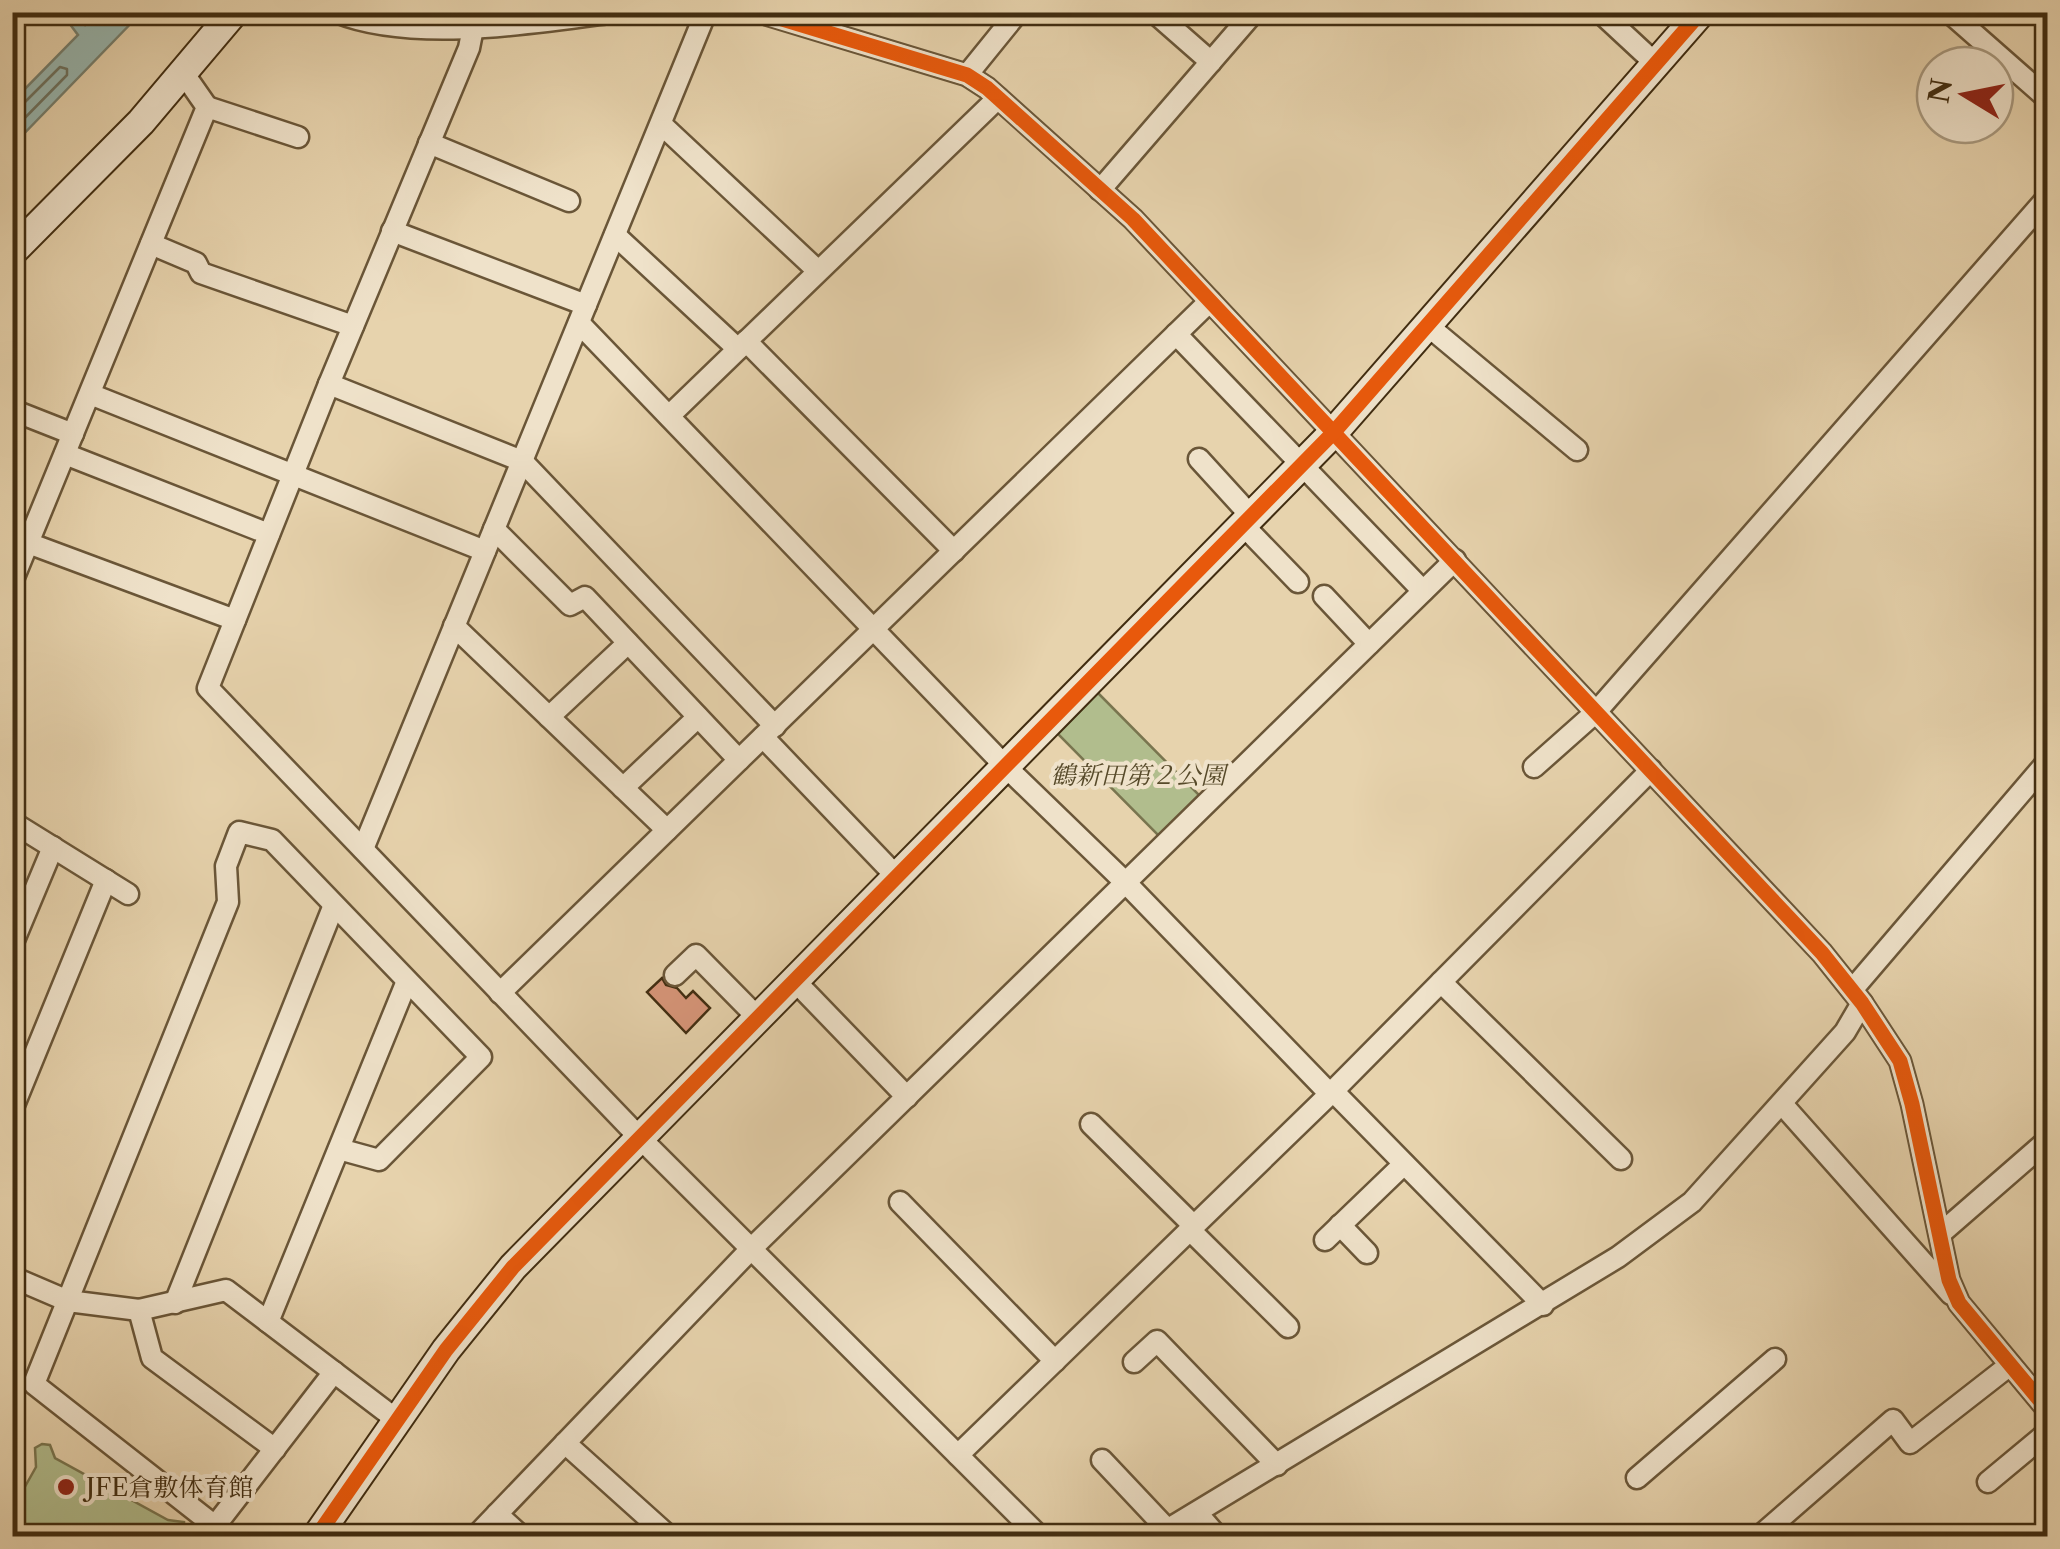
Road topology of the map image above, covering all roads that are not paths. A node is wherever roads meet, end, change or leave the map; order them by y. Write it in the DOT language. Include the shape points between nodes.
graph roads {
  1 [pos="234,12"];
  2 [pos="615,12"];
  3 [pos="706,12"];
  4 [pos="759,12"];
  5 [pos="1154,12"];
  6 [pos="1254,12"];
  7 [pos="1600,12"];
  8 [pos="1701,12"];
  9 [pos="1950,12"];
  10 [pos="1016,13"];
  11 [pos="351,14"];
  12 [pos="473,28"];
  13 [pos="1210,62"];
  14 [pos="1656,64"];
  15 [pos="184,74"];
  16 [pos="967,75"];
  17 [pos="998,98"];
  18 [pos="2048,100"];
  19 [pos="207,107"];
  20 [pos="661,124"];
  21 [pos="298,137"];
  22 [pos="429,143"];
  23 [pos="1100,190"];
  24 [pos="2048,198"];
  25 [pos="569,200"];
  26 [pos="392,231"];
  27 [pos="615,234"];
  28 [pos="151,244"];
  29 [pos="12,252"];
  30 [pos="818,271"];
  31 [pos="1210,301"];
  32 [pos="582,314"];
  33 [pos="1427,325"];
  34 [pos="353,326"];
  35 [pos="1176,334"];
  36 [pos="742,345"];
  37 [pos="329,384"];
  38 [pos="90,394"];
  39 [pos="12,410"];
  40 [pos="668,416"];
  41 [pos="1334,432"];
  42 [pos="73,434"];
  43 [pos="1577,450"];
  44 [pos="65,454"];
  45 [pos="1198,459"];
  46 [pos="522,461"];
  47 [pos="1303,463"];
  48 [pos="292,476"];
  49 [pos="1247,520"];
  50 [pos="494,529"];
  51 [pos="270,534"];
  52 [pos="22,549"];
  53 [pos="954,550"];
  54 [pos="485,551"];
  55 [pos="1455,560"];
  56 [pos="12,582"];
  57 [pos="1298,582"];
  58 [pos="1423,591"];
  59 [pos="1324,596"];
  60 [pos="235,620"];
  61 [pos="454,626"];
  62 [pos="874,629"];
  63 [pos="628,643"];
  64 [pos="1369,644"];
  65 [pos="1596,712"];
  66 [pos="549,717"];
  67 [pos="698,717"];
  68 [pos="769,732"];
  69 [pos="740,760"];
  70 [pos="2048,761"];
  71 [pos="1005,766"];
  72 [pos="1534,767"];
  73 [pos="1651,770"];
  74 [pos="623,788"];
  75 [pos="12,822"];
  76 [pos="667,830"];
  77 [pos="53,847"];
  78 [pos="363,849"];
  79 [pos="896,877"];
  80 [pos="106,880"];
  81 [pos="1126,883"];
  82 [pos="128,894"];
  83 [pos="334,904"];
  84 [pos="12,945"];
  85 [pos="675,974"];
  86 [pos="408,981"];
  87 [pos="795,981"];
  88 [pos="1441,982"];
  89 [pos="500,993"];
  90 [pos="1857,997"];
  91 [pos="758,1018"];
  92 [pos="1332,1093"];
  93 [pos="907,1097"];
  94 [pos="1782,1104"];
  95 [pos="12,1110"];
  96 [pos="1091,1124"];
  97 [pos="640,1138"];
  98 [pos="2048,1140"];
  99 [pos="338,1149"];
  100 [pos="1621,1158"];
  101 [pos="1404,1164"];
  102 [pos="900,1202"];
  103 [pos="1340,1225"];
  104 [pos="1192,1228"];
  105 [pos="1940,1234"];
  106 [pos="1325,1240"];
  107 [pos="751,1249"];
  108 [pos="1367,1253"];
  109 [pos="12,1276"];
  110 [pos="68,1301"];
  111 [pos="174,1303"];
  112 [pos="1959,1303"];
  113 [pos="1543,1305"];
  114 [pos="139,1310"];
  115 [pos="268,1322"];
  116 [pos="1288,1327"];
  117 [pos="1775,1359"];
  118 [pos="1055,1361"];
  119 [pos="1134,1362"];
  120 [pos="2010,1365"];
  121 [pos="334,1372"];
  122 [pos="2048,1410"];
  123 [pos="397,1420"];
  124 [pos="2048,1432"];
  125 [pos="564,1444"];
  126 [pos="275,1449"];
  127 [pos="958,1455"];
  128 [pos="1102,1460"];
  129 [pos="1277,1465"];
  130 [pos="1636,1478"];
  131 [pos="1988,1482"];
  132 [pos="1197,1512"];
  133 [pos="497,1514"];
  134 [pos="664,1532"];
  135 [pos="1163,1533"];
  136 [pos="1033,1535"];
  137 [pos="317,1536"];
  138 [pos="476,1536"];
  139 [pos="521,1536"];
  140 [pos="1217,1536"];
  141 [pos="1760,1536"];
  1 -- 15 [label="street"];
  2 -- 12 [label="street"];
  3 -- 20 [label="street"];
  4 -- 16 [label="street"];
  5 -- 13 [label="street"];
  6 -- 13 [label="street"];
  7 -- 14 [label="street"];
  8 -- 14 [label="street"];
  9 -- 18 [label="street"];
  10 -- 16 [label="street"];
  11 -- 12 [label="street" via="406,26"];
  12 -- 22 [label="street"];
  13 -- 23 [label="street"];
  14 -- 33 [label="street"];
  15 -- 19 [label="street"];
  15 -- 29 [label="street"];
  16 -- 17 [label="street"];
  17 -- 23 [label="street"];
  17 -- 30 [label="street"];
  19 -- 21 [label="street"];
  19 -- 28 [label="street"];
  20 -- 27 [label="street"];
  20 -- 30 [label="street"];
  22 -- 25 [label="street"];
  22 -- 26 [label="street"];
  23 -- 31 [label="street"];
  24 -- 65 [label="street"];
  26 -- 32 [label="street"];
  26 -- 34 [label="street"];
  27 -- 32 [label="street"];
  27 -- 36 [label="street"];
  28 -- 34 [label="street" via="196,263 200,273"];
  28 -- 38 [label="street"];
  30 -- 36 [label="street"];
  31 -- 35 [label="street"];
  31 -- 41 [label="street"];
  32 -- 40 [label="street"];
  32 -- 46 [label="street"];
  33 -- 41 [label="street"];
  33 -- 43 [label="street"];
  34 -- 37 [label="street"];
  35 -- 47 [label="street"];
  35 -- 53 [label="street"];
  36 -- 40 [label="street"];
  36 -- 53 [label="street"];
  37 -- 46 [label="street"];
  37 -- 48 [label="street"];
  38 -- 42 [label="street"];
  38 -- 48 [label="street"];
  39 -- 42 [label="street"];
  40 -- 62 [label="street"];
  41 -- 47 [label="street"];
  41 -- 55 [label="street"];
  42 -- 44 [label="street"];
  44 -- 51 [label="street"];
  44 -- 52 [label="street"];
  45 -- 49 [label="street"];
  46 -- 50 [label="street"];
  46 -- 68 [label="street"];
  47 -- 49 [label="street"];
  47 -- 58 [label="street"];
  48 -- 51 [label="street"];
  48 -- 54 [label="street"];
  49 -- 57 [label="street"];
  49 -- 71 [label="street"];
  50 -- 54 [label="street"];
  50 -- 63 [label="street" via="570,605 585,597"];
  51 -- 60 [label="street"];
  52 -- 56 [label="street"];
  52 -- 60 [label="street"];
  53 -- 62 [label="street"];
  54 -- 61 [label="street"];
  55 -- 58 [label="street"];
  55 -- 65 [label="street"];
  58 -- 64 [label="street"];
  59 -- 64 [label="street"];
  60 -- 78 [label="street" via="208,688"];
  61 -- 66 [label="street"];
  61 -- 78 [label="street"];
  62 -- 68 [label="street"];
  62 -- 71 [label="street"];
  63 -- 66 [label="street"];
  63 -- 67 [label="street"];
  64 -- 81 [label="street"];
  65 -- 72 [label="street"];
  65 -- 73 [label="street"];
  66 -- 74 [label="street"];
  67 -- 69 [label="street"];
  67 -- 74 [label="street"];
  68 -- 69 [label="street"];
  68 -- 79 [label="street"];
  69 -- 76 [label="street"];
  70 -- 90 [label="street"];
  71 -- 79 [label="street"];
  71 -- 81 [label="street"];
  73 -- 88 [label="street"];
  73 -- 90 [label="street"];
  74 -- 76 [label="street"];
  75 -- 77 [label="street"];
  76 -- 89 [label="street"];
  77 -- 80 [label="street"];
  77 -- 84 [label="street"];
  78 -- 89 [label="street"];
  79 -- 87 [label="street"];
  80 -- 82 [label="street"];
  80 -- 95 [label="street"];
  81 -- 92 [label="street"];
  81 -- 93 [label="street"];
  83 -- 86 [label="street"];
  83 -- 110 [label="street" via="272,840 240,832 226,866 228,902"];
  83 -- 111 [label="street"];
  85 -- 91 [label="street" via="696,955"];
  86 -- 99 [label="street"];
  86 -- 99 [label="street" via="481,1057 380,1160"];
  87 -- 91 [label="street"];
  87 -- 93 [label="street"];
  88 -- 92 [label="street"];
  88 -- 100 [label="street"];
  89 -- 97 [label="street"];
  90 -- 94 [label="street" via="1845,1032"];
  90 -- 105 [label="street" via="1900,1061"];
  91 -- 97 [label="street"];
  92 -- 101 [label="street"];
  92 -- 104 [label="street"];
  93 -- 107 [label="street"];
  94 -- 112 [label="street"];
  94 -- 113 [label="street" via="1692,1202"];
  96 -- 104 [label="street"];
  97 -- 107 [label="street"];
  97 -- 123 [label="street" via="513,1268"];
  98 -- 105 [label="street"];
  99 -- 115 [label="street"];
  101 -- 103 [label="street"];
  101 -- 113 [label="street"];
  102 -- 118 [label="street"];
  103 -- 106 [label="street"];
  103 -- 108 [label="street"];
  104 -- 116 [label="street"];
  104 -- 118 [label="street"];
  105 -- 112 [label="street"];
  107 -- 125 [label="street"];
  107 -- 127 [label="street"];
  109 -- 110 [label="street"];
  110 -- 114 [label="street"];
  110 -- 126 [label="street" via="34,1384 215,1526"];
  111 -- 114 [label="street"];
  111 -- 115 [label="street" via="226,1290"];
  112 -- 120 [label="street"];
  113 -- 129 [label="street"];
  114 -- 126 [label="street" via="152,1358"];
  115 -- 121 [label="street"];
  117 -- 130 [label="street"];
  118 -- 127 [label="street"];
  119 -- 129 [label="street" via="1157,1341"];
  120 -- 122 [label="street"];
  120 -- 141 [label="street" via="1910,1443 1892,1420"];
  121 -- 123 [label="street"];
  121 -- 126 [label="street"];
  123 -- 137 [label="street"];
  124 -- 131 [label="street"];
  125 -- 133 [label="street"];
  125 -- 134 [label="street"];
  127 -- 136 [label="street"];
  128 -- 135 [label="street"];
  129 -- 132 [label="street"];
  132 -- 135 [label="street"];
  132 -- 140 [label="street"];
  133 -- 138 [label="street"];
  133 -- 139 [label="street"];
}
